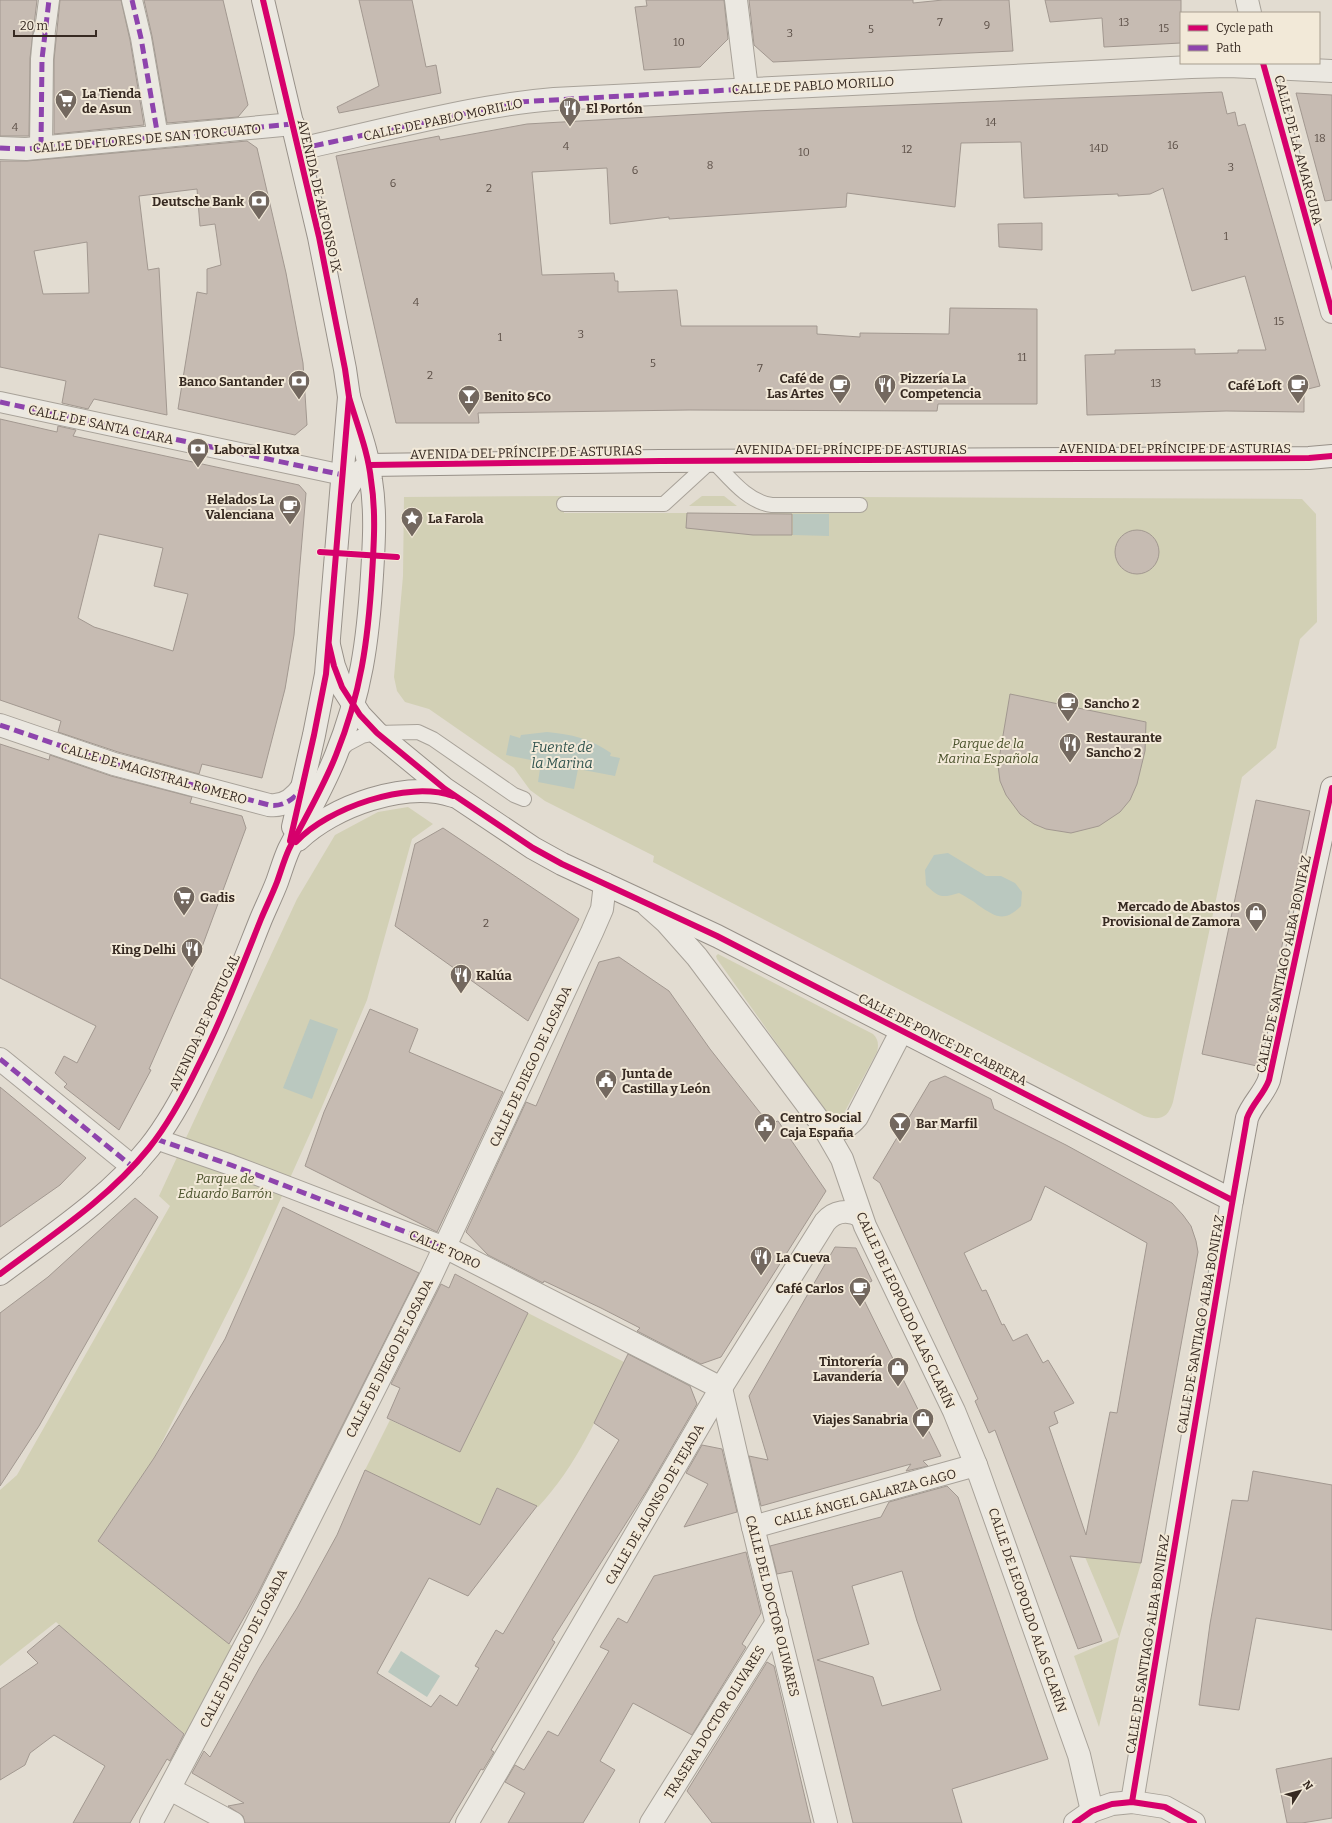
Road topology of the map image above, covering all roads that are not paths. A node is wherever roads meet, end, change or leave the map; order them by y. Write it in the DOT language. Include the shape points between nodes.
graph roads {
  1 [pos="49,0"];
  2 [pos="132,0"];
  3 [pos="263,0"];
  4 [pos="736,0"];
  5 [pos="1247,0"];
  6 [pos="1250,12"];
  7 [pos="44,38"];
  8 [pos="1264,66"];
  9 [pos="1332,71"];
  10 [pos="747,89"];
  11 [pos="293,124"];
  12 [pos="158,137"];
  13 [pos="41,147"];
  14 [pos="0,148"];
  15 [pos="299,149"];
  16 [pos="1332,312"];
  17 [pos="350,397"];
  18 [pos="0,402"];
  19 [pos="1332,456"];
  20 [pos="712,460"];
  21 [pos="369,466"];
  22 [pos="343,475"];
  23 [pos="341,499"];
  24 [pos="564,504"];
  25 [pos="860,505"];
  26 [pos="329,645"];
  27 [pos="353,705"];
  28 [pos="0,724"];
  29 [pos="377,733"];
  30 [pos="336,757"];
  31 [pos="303,786"];
  32 [pos="1332,788"];
  33 [pos="459,798"];
  34 [pos="524,799"];
  35 [pos="288,851"];
  36 [pos="605,884"];
  37 [pos="642,900"];
  38 [pos="902,1030"];
  39 [pos="0,1059"];
  40 [pos="823,1126"];
  41 [pos="156,1139"];
  42 [pos="133,1167"];
  43 [pos="1232,1200"];
  44 [pos="861,1216"];
  45 [pos="445,1247"];
  46 [pos="0,1274"];
  47 [pos="721,1388"];
  48 [pos="976,1466"];
  49 [pos="753,1527"];
  50 [pos="777,1622"];
  51 [pos="170,1789"];
  52 [pos="1132,1802"];
  53 [pos="1092,1811"];
  54 [pos="151,1823"];
  55 [pos="233,1823"];
  56 [pos="467,1823"];
  57 [pos="651,1823"];
  58 [pos="826,1823"];
  59 [pos="1075,1823"];
  60 [pos="1194,1823"];
  1 -- 7 [label="street"];
  2 -- 12 [label="street"];
  3 -- 11 [label="street, AVENIDA DE ALFONSO IX"];
  4 -- 10 [label="street"];
  5 -- 6 [label="street"];
  7 -- 13 [label="street"];
  8 -- 9 [label="street, CALLE DE PABLO MORILLO"];
  8 -- 10 [label="street, CALLE DE PABLO MORILLO" via="1191,67"];
  8 -- 16 [label="street, CALLE DE LA AMARGURA"];
  10 -- 15 [label="street, CALLE DE PABLO MORILLO" via="518,102"];
  11 -- 12 [label="street, CALLE DE FLORES DE SAN TORCUATO"];
  11 -- 15 [label="street, AVENIDA DE ALFONSO IX"];
  12 -- 13 [label="street, CALLE DE FLORES DE SAN TORCUATO"];
  13 -- 14 [label="street, CALLE DE FLORES DE SAN TORCUATO"];
  15 -- 17 [label="street, AVENIDA DE ALFONSO IX"];
  17 -- 21 [label="street, AVENIDA DE ALFONSO IX"];
  17 -- 22 [label="street, AVENIDA DE ALFONSO IX"];
  18 -- 22 [label="street, CALLE DE SANTA CLARA"];
  19 -- 20 [label="street, AVENIDA DEL PRÍNCIPE DE ASTURIAS"];
  20 -- 21 [label="street, AVENIDA DEL PRÍNCIPE DE ASTURIAS"];
  20 -- 24 [label="lane" via="664,504"];
  20 -- 25 [label="lane" via="751,497 760,502"];
  21 -- 23 [label="street" via="355,476"];
  21 -- 27 [label="street, AVENIDA DE PORTUGAL" via="375,527 372,590 366,647"];
  22 -- 23 [label="street, AVENIDA DE ALFONSO IX"];
  23 -- 26 [label="street, AVENIDA DE PORTUGAL"];
  26 -- 27 [label="street, CALLE DE LEOPOLDO ALAS CLARÍN" via="337,676"];
  26 -- 31 [label="street, AVENIDA DE PORTUGAL" via="319,714"];
  27 -- 29 [label="street, CALLE DE LEOPOLDO ALAS CLARÍN"];
  27 -- 30 [label="street, AVENIDA DE PORTUGAL"];
  28 -- 31 [label="street, CALLE DE MAGISTRAL ROMERO" via="114,764 269,805 275,806 289,801"];
  29 -- 30 [label="lane" via="362,736 347,744"];
  29 -- 33 [label="street, CALLE DE LEOPOLDO ALAS CLARÍN"];
  29 -- 34 [label="lane" via="425,734 514,795"];
  30 -- 35 [label="street, AVENIDA DE PORTUGAL"];
  31 -- 35 [label="street, AVENIDA DE PORTUGAL"];
  32 -- 43 [label="street, CALLE DE SANTIAGO ALBA BONIFAZ" via="1270,1080 1247,1118"];
  33 -- 35 [label="street, CALLE DE LEOPOLDO ALAS CLARÍN" via="441,793 412,792 364,801 323,821"];
  33 -- 36 [label="street, CALLE DE LEOPOLDO ALAS CLARÍN" via="533,848"];
  35 -- 41 [label="street, AVENIDA DE PORTUGAL" via="232,994 185,1092"];
  36 -- 37 [label="street, CALLE DE LEOPOLDO ALAS CLARÍN"];
  36 -- 45 [label="street, CALLE DE DIEGO DE LOSADA" via="602,909 592,932"];
  37 -- 38 [label="street, CALLE DE PONCE DE CABRERA"];
  37 -- 40 [label="street, CALLE DE LEOPOLDO ALAS CLARÍN" via="697,957"];
  38 -- 40 [label="street" via="857,1117 840,1130"];
  38 -- 43 [label="street, CALLE DE PONCE DE CABRERA"];
  39 -- 42 [label="street"];
  40 -- 44 [label="street, CALLE DE LEOPOLDO ALAS CLARÍN" via="842,1159"];
  41 -- 42 [label="street, AVENIDA DE PORTUGAL"];
  41 -- 45 [label="street, CALLE TORO"];
  42 -- 46 [label="street, AVENIDA DE PORTUGAL" via="89,1206"];
  43 -- 52 [label="street, CALLE DE SANTIAGO ALBA BONIFAZ"];
  44 -- 47 [label="street, CALLE DE ALONSO DE TEJADA" via="845,1212 833,1214 829,1218"];
  44 -- 48 [label="street, CALLE DE LEOPOLDO ALAS CLARÍN" via="954,1411"];
  45 -- 47 [label="street, CALLE TORO"];
  45 -- 51 [label="street, CALLE DE DIEGO DE LOSADA" via="254,1629"];
  47 -- 49 [label="street, CALLE DEL DOCTOR OLIVARES"];
  47 -- 56 [label="street, CALLE DE ALONSO DE TEJADA"];
  48 -- 49 [label="street, CALLE ÁNGEL GALARZA GAGO"];
  48 -- 53 [label="street, CALLE DE LEOPOLDO ALAS CLARÍN" via="1079,1755"];
  49 -- 50 [label="street, CALLE DEL DOCTOR OLIVARES"];
  50 -- 57 [label="street, TRASERA DOCTOR OLIVARES"];
  50 -- 58 [label="street, CALLE DEL DOCTOR OLIVARES"];
  51 -- 54 [label="street, CALLE DE DIEGO DE LOSADA"];
  51 -- 55 [label="street"];
  52 -- 53 [label="street" via="1112,1804"];
  52 -- 60 [label="street" via="1165,1807"];
  53 -- 59 [label="street"];
}
